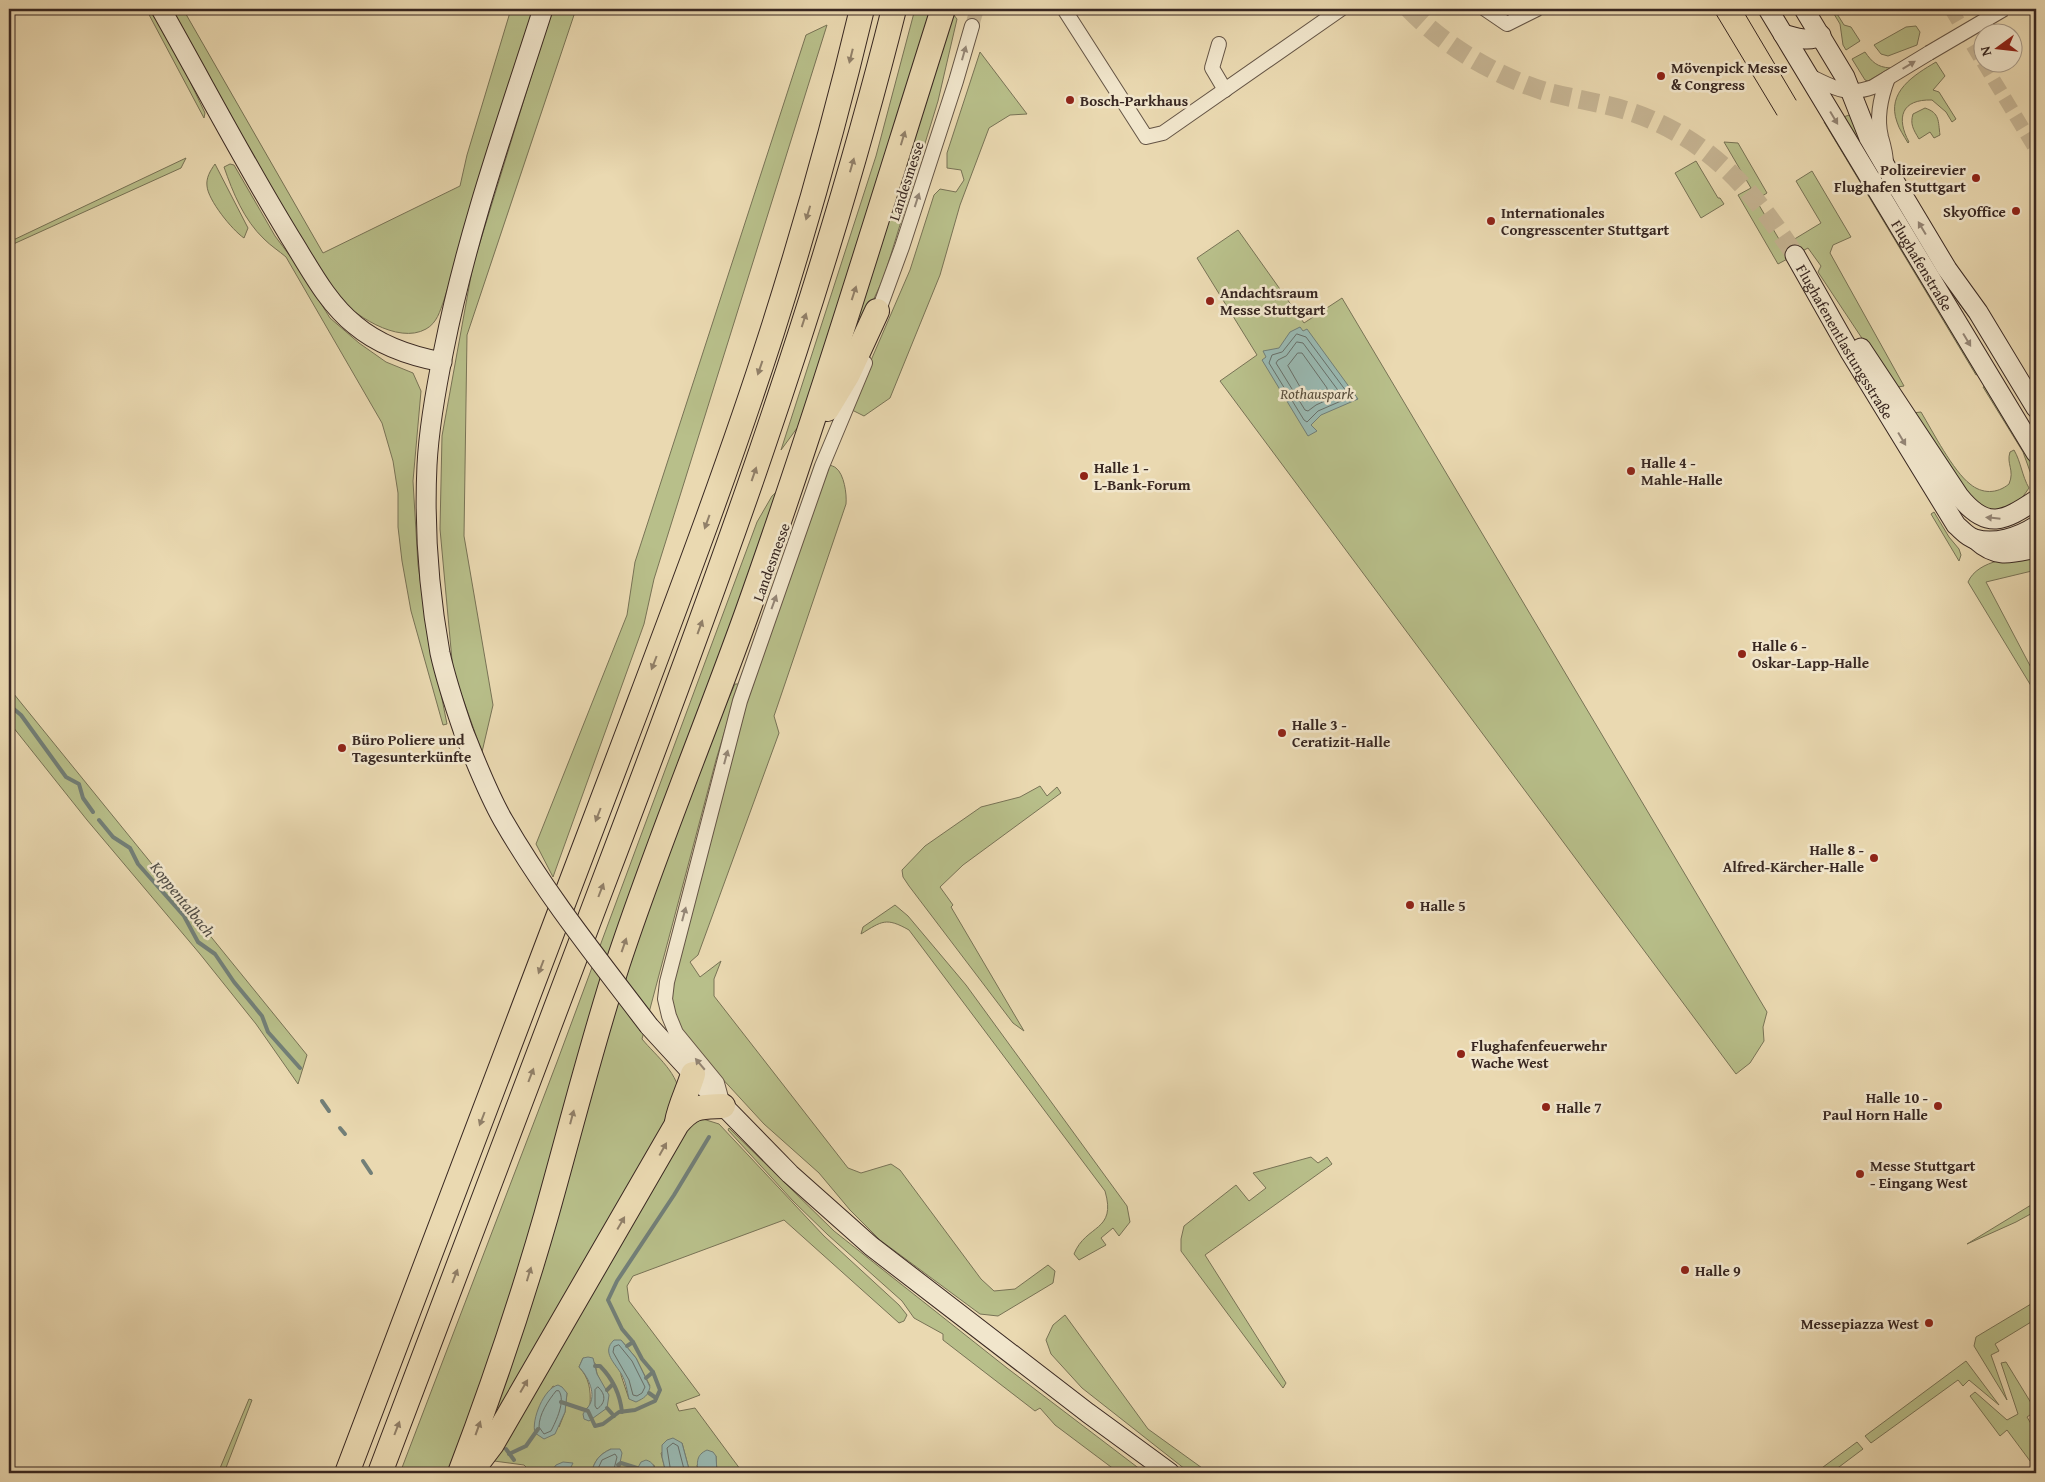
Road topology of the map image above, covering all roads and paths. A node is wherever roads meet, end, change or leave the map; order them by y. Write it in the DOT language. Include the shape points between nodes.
graph roads {
  1 [pos="161,9"];
  2 [pos="543,9"];
  3 [pos="862,9"];
  4 [pos="894,9"];
  5 [pos="943,9"];
  6 [pos="1064,9"];
  7 [pos="1341,9"];
  8 [pos="1485,9"];
  9 [pos="1537,9"];
  10 [pos="1768,9"];
  11 [pos="1804,9"];
  12 [pos="2004,9"];
  13 [pos="972,26"];
  14 [pos="1783,34"];
  15 [pos="1820,35"];
  16 [pos="1219,44"];
  17 [pos="1810,76"];
  18 [pos="1888,78"];
  19 [pos="1225,90"];
  20 [pos="1852,92"];
  21 [pos="1886,167"];
  22 [pos="877,311"];
  23 [pos="442,362"];
  24 [pos="2036,408"];
  25 [pos="807,440"];
  26 [pos="2036,453"];
  27 [pos="2036,500"];
  28 [pos="2036,526"];
  29 [pos="1975,539"];
  30 [pos="2036,548"];
  31 [pos="693,1074"];
  32 [pos="723,1106"];
  33 [pos="677,1124"];
  34 [pos="347,1473"];
  35 [pos="380,1473"];
  36 [pos="460,1473"];
  37 [pos="470,1473"];
  38 [pos="1170,1473"];
  1 -- 23 [label="main road" via="257,183 338,309 368,336 410,355"];
  2 -- 23 [label="main road" via="484,192 452,308"];
  3 -- 34 [label="highway, one-way" via="813,198 728,460 566,900"];
  35 -- 4 [label="highway, one-way" via="723,563 830,240 872,98"];
  25 -- 5 [label="highway, one-way"];
  6 -- 19 [label="street" via="1146,137 1163,133"];
  7 -- 19 [label="street"];
  8 -- 9 [label="street" via="1507,24"];
  10 -- 14 [label="main road, Flughafenstraße"];
  11 -- 15 [label="main road, Flughafenstraße"];
  18 -- 12 [label="street, one-way, bridge"];
  22 -- 13 [label="street, Landesmesse, one-way" via="902,247"];
  14 -- 15 [label="main road" via="1802,39 1814,39"];
  14 -- 17 [label="main road, Flughafenstraße"];
  15 -- 20 [label="main road, Flughafenstraße"];
  16 -- 19 [label="street" via="1212,68"];
  17 -- 20 [label="street, Flughafenstraße" via="1829,87"];
  17 -- 26 [label="main road, Flughafenstraße, one-way"];
  18 -- 20 [label="street"];
  18 -- 21 [label="street" via="1879,113"];
  20 -- 21 [label="main road, Flughafenstraße" via="1869,138"];
  24 -- 21 [label="main road, Flughafenstraße, one-way"];
  22 -- 25 [label="highway" via="848,374"];
  32 -- 22 [label="street, Landesmesse, one-way" via="717,1083 676,1033 668,1016 666,982 740,701 822,466 865,363"];
  23 -- 31 [label="main road, bridge" via="427,464 428,555 440,654 464,733 490,794 525,856 567,918 649,1026"];
  36 -- 25 [label="highway, one-way" via="522,1298 619,960"];
  27 -- 29 [label="main road, Flughafenentlastungsstraße, one-way" via="2011,516 1996,520 1982,517 1966,504 1795,255 1929,483 1956,525"];
  28 -- 29 [label="main road" via="2007,539"];
  29 -- 30 [label="main road" via="1985,548 2002,554"];
  31 -- 32 [label="main road"];
  31 -- 33 [label="highway" via="679,1107"];
  32 -- 33 [label="highway" via="692,1109"];
  32 -- 38 [label="main road" via="790,1174 871,1246"];
  37 -- 33 [label="highway, one-way" via="492,1444"];
}
